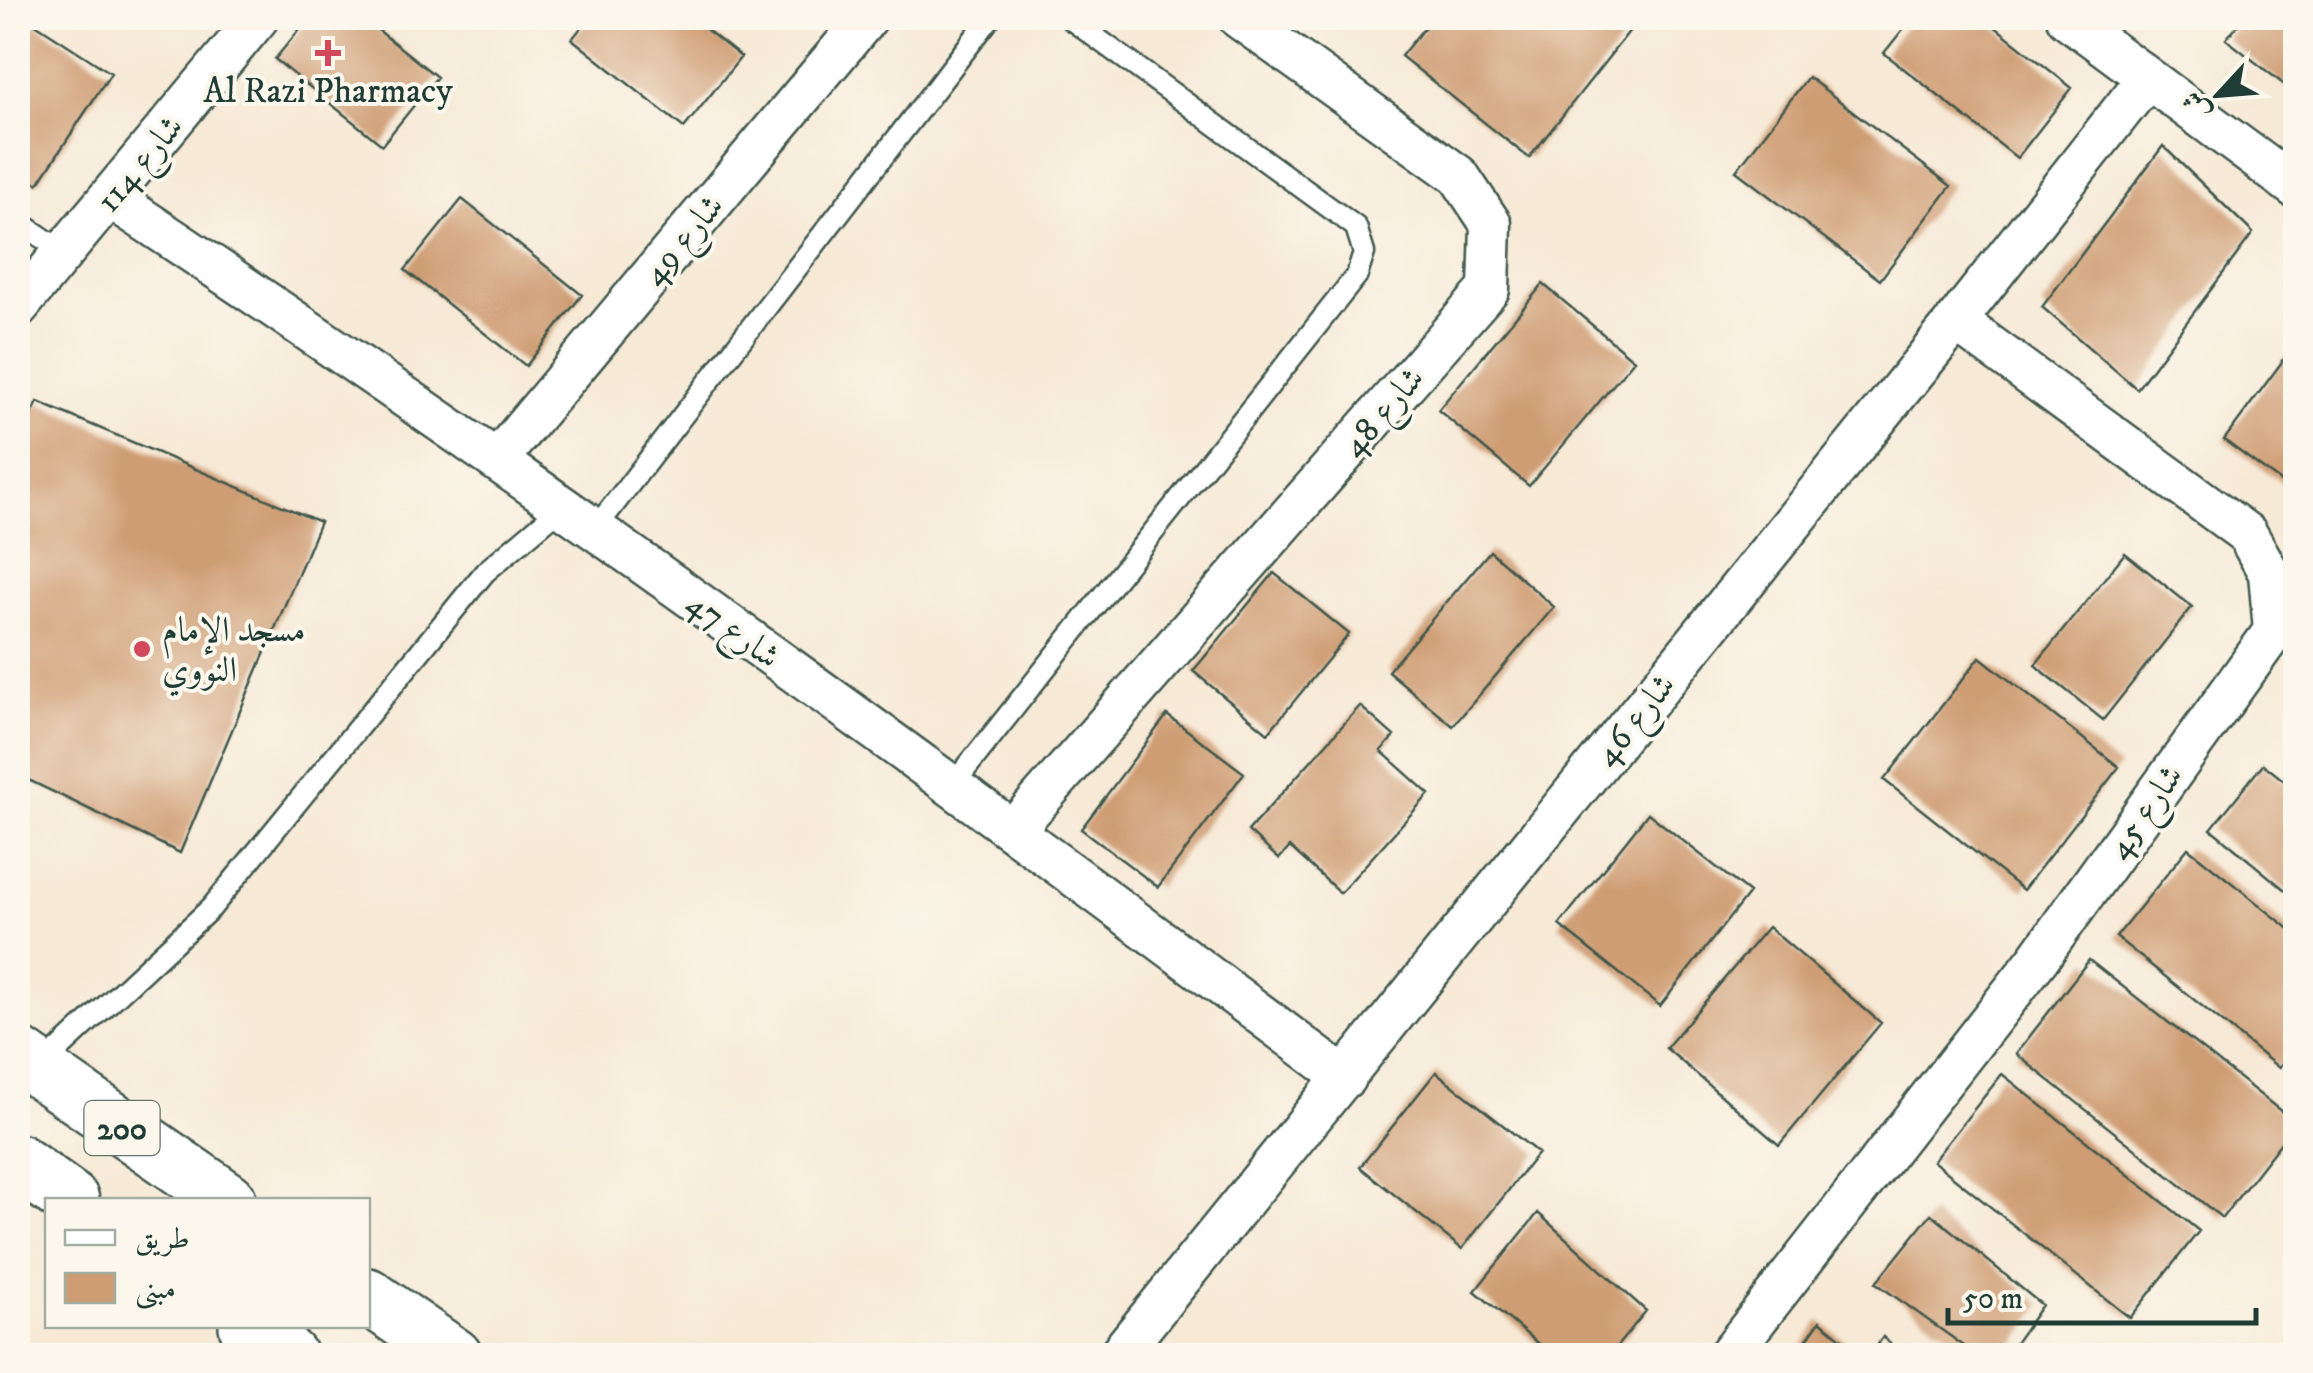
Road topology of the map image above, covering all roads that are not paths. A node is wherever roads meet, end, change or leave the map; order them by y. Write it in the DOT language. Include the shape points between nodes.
graph roads {
  1 [pos="258,18"];
  2 [pos="866,18"];
  3 [pos="990,18"];
  4 [pos="1069,18"];
  5 [pos="1239,18"];
  6 [pos="2086,23"];
  7 [pos="2146,80"];
  8 [pos="2296,188"];
  9 [pos="111,198"];
  10 [pos="18,221"];
  11 [pos="63,252"];
  12 [pos="18,307"];
  13 [pos="1956,320"];
  14 [pos="497,460"];
  15 [pos="579,518"];
  16 [pos="952,786"];
  17 [pos="1014,829"];
  18 [pos="27,1062"];
  19 [pos="1345,1078"];
  20 [pos="18,1162"];
  21 [pos="68,1198"];
  22 [pos="225,1198"];
  23 [pos="370,1297"];
  24 [pos="250,1328"];
  25 [pos="289,1356"];
  26 [pos="454,1356"];
  27 [pos="1118,1356"];
  28 [pos="1728,1356"];
  1 -- 9 [label="street, شارع 114"];
  2 -- 14 [label="street, شارع 49"];
  3 -- 15 [label="lane"];
  4 -- 16 [label="lane" via="1356,227 1364,253 1356,275"];
  5 -- 17 [label="street, شارع 48" via="1459,176 1491,224 1490,289"];
  6 -- 7 [label="street"];
  7 -- 8 [label="street"];
  7 -- 13 [label="street, شارع 46"];
  9 -- 11 [label="street, شارع 114"];
  9 -- 14 [label="street, شارع 47"];
  10 -- 11 [label="lane"];
  11 -- 12 [label="street, شارع 114"];
  13 -- 19 [label="street, شارع 46"];
  13 -- 28 [label="street, شارع 45" via="2247,534 2269,572 2274,631 2038,958"];
  14 -- 15 [label="street, شارع 47"];
  15 -- 16 [label="street, شارع 47"];
  15 -- 18 [label="lane" via="485,572 211,908"];
  16 -- 17 [label="street, شارع 47"];
  17 -- 19 [label="street, شارع 47"];
  18 -- 22 [label="main road, 200"];
  19 -- 27 [label="street, شارع 46"];
  20 -- 21 [label="main road, 200"];
  23 -- 26 [label="main road"];
  24 -- 25 [label="main road"];
}
